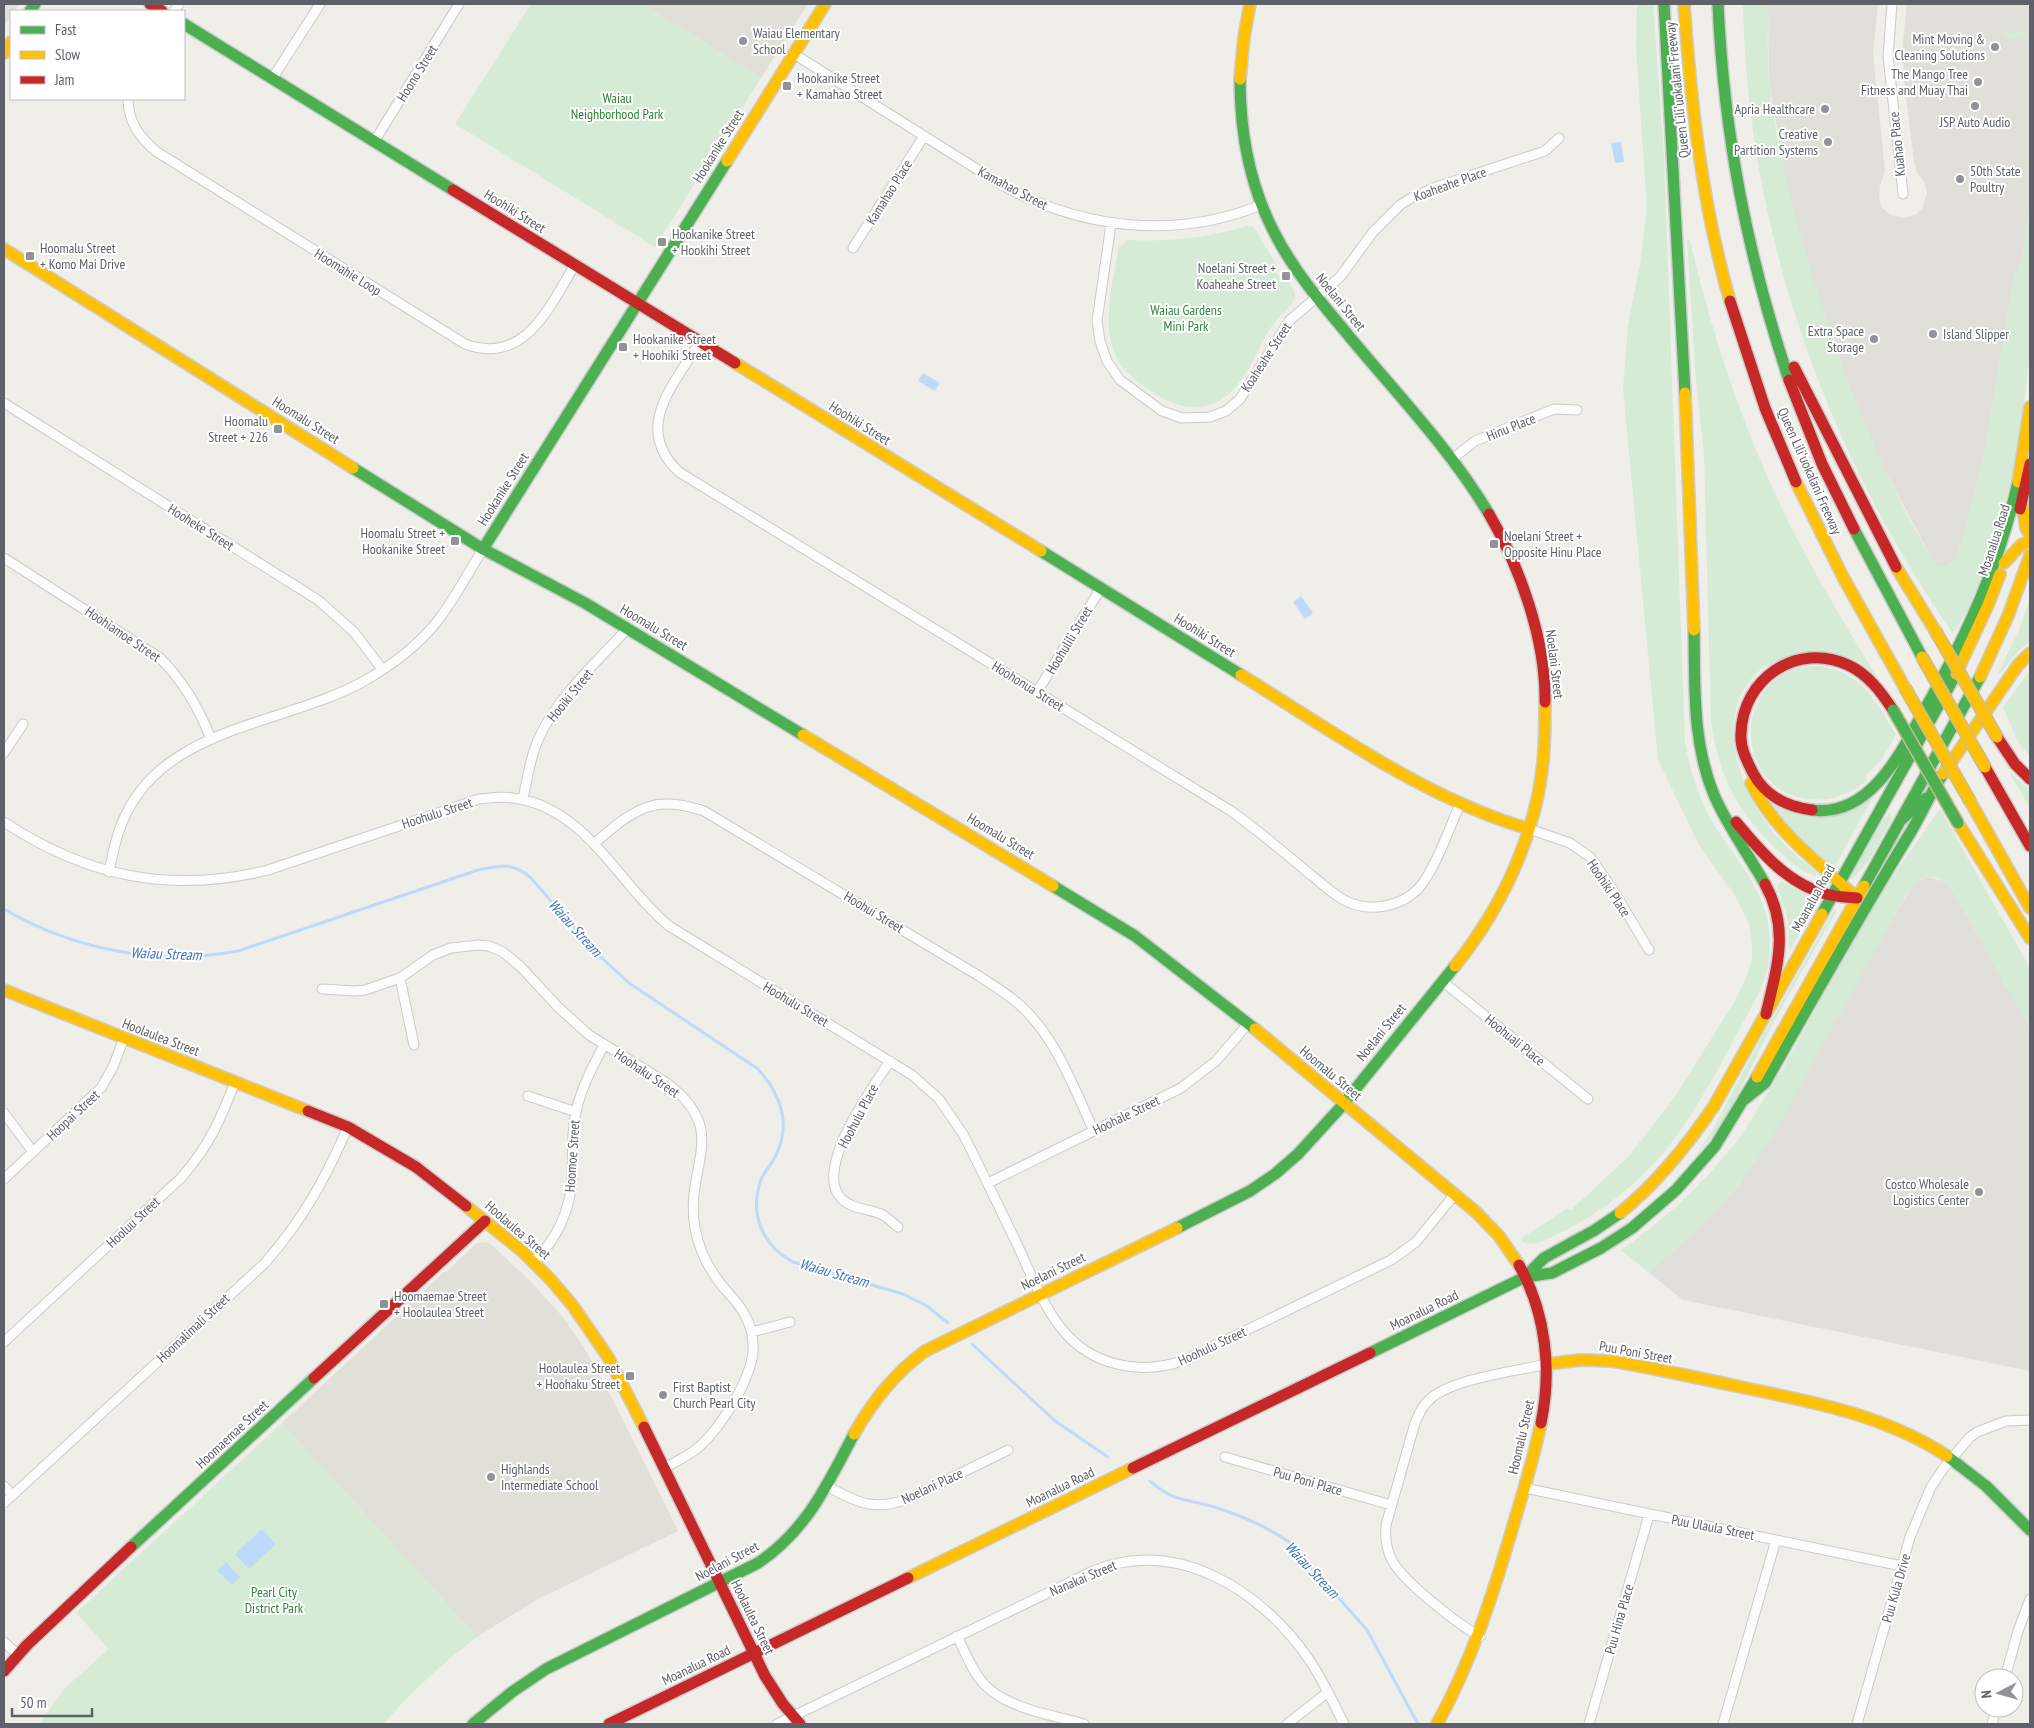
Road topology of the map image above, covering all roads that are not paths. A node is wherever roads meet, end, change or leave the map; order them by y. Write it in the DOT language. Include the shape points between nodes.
graph roads {
  1 [pos="320,4"];
  2 [pos="459,4"];
  3 [pos="825,4"];
  4 [pos="1250,4"];
  5 [pos="1664,4"];
  6 [pos="1684,4"];
  7 [pos="1718,4"];
  8 [pos="1892,4"];
  9 [pos="185,25"];
  10 [pos="794,54"];
  11 [pos="272,79"];
  12 [pos="128,100"];
  13 [pos="924,136"];
  14 [pos="1560,138"];
  15 [pos="374,142"];
  16 [pos="1903,194"];
  17 [pos="1261,205"];
  18 [pos="1111,224"];
  19 [pos="4,248"];
  20 [pos="853,248"];
  21 [pos="575,266"];
  22 [pos="1317,298"];
  23 [pos="637,304"];
  24 [pos="1768,317"];
  25 [pos="700,342"];
  26 [pos="4,403"];
  27 [pos="2030,407"];
  28 [pos="1577,410"];
  29 [pos="1451,460"];
  30 [pos="2030,464"];
  31 [pos="2022,502"];
  32 [pos="2030,535"];
  33 [pos="2030,541"];
  34 [pos="483,549"];
  35 [pos="2030,555"];
  36 [pos="4,558"];
  37 [pos="2004,563"];
  38 [pos="1101,588"];
  39 [pos="627,629"];
  40 [pos="2030,653"];
  41 [pos="382,669"];
  42 [pos="1037,692"];
  43 [pos="22,724"];
  44 [pos="211,739"];
  45 [pos="4,753"];
  46 [pos="1743,755"];
  47 [pos="2030,779"];
  48 [pos="1929,795"];
  49 [pos="523,800"];
  50 [pos="1460,804"];
  51 [pos="1724,814"];
  52 [pos="1900,821"];
  53 [pos="4,822"];
  54 [pos="1529,830"];
  55 [pos="594,844"];
  56 [pos="2030,846"];
  57 [pos="109,872"];
  58 [pos="1840,881"];
  59 [pos="1832,896"];
  60 [pos="1857,898"];
  61 [pos="2030,908"];
  62 [pos="2030,938"];
  63 [pos="1648,950"];
  64 [pos="400,978"];
  65 [pos="1442,982"];
  66 [pos="322,989"];
  67 [pos="4,990"];
  68 [pos="1766,1014"];
  69 [pos="1248,1024"];
  70 [pos="124,1038"];
  71 [pos="604,1045"];
  72 [pos="414,1046"];
  73 [pos="890,1061"];
  74 [pos="235,1082"];
  75 [pos="528,1096"];
  76 [pos="1588,1099"];
  77 [pos="1745,1099"];
  78 [pos="1344,1102"];
  79 [pos="576,1112"];
  80 [pos="4,1113"];
  81 [pos="348,1127"];
  82 [pos="1094,1131"];
  83 [pos="34,1152"];
  84 [pos="4,1179"];
  85 [pos="988,1184"];
  86 [pos="1455,1194"];
  87 [pos="485,1221"];
  88 [pos="898,1227"];
  89 [pos="534,1262"];
  90 [pos="1525,1277"];
  91 [pos="1041,1294"];
  92 [pos="790,1322"];
  93 [pos="752,1332"];
  94 [pos="4,1342"];
  95 [pos="1547,1364"];
  96 [pos="2030,1420"];
  97 [pos="1008,1450"];
  98 [pos="1225,1456"];
  99 [pos="1952,1459"];
  100 [pos="664,1468"];
  101 [pos="4,1486"];
  102 [pos="827,1486"];
  103 [pos="1524,1488"];
  104 [pos="12,1495"];
  105 [pos="4,1503"];
  106 [pos="1391,1505"];
  107 [pos="1649,1515"];
  108 [pos="2030,1530"];
  109 [pos="1776,1540"];
  110 [pos="1902,1566"];
  111 [pos="719,1583"];
  112 [pos="2030,1599"];
  113 [pos="957,1636"];
  114 [pos="1480,1637"];
  115 [pos="4,1642"];
  116 [pos="754,1653"];
  117 [pos="17,1654"];
  118 [pos="2008,1668"];
  119 [pos="4,1671"];
  120 [pos="1328,1692"];
  121 [pos="797,1720"];
  122 [pos="473,1724"];
  123 [pos="609,1724"];
  124 [pos="777,1724"];
  125 [pos="1084,1724"];
  126 [pos="1287,1724"];
  127 [pos="1344,1724"];
  128 [pos="1437,1724"];
  129 [pos="1589,1724"];
  130 [pos="1723,1724"];
  131 [pos="1857,1724"];
  1 -- 11 [label="street"];
  2 -- 15 [label="street, Hoono Street"];
  3 -- 10 [label="main road, Hookanike Street"];
  4 -- 17 [label="main road, Noelani Street" via="1241,48 1239,98 1245,150"];
  5 -- 51 [label="main road" via="1688,450 1697,733 1706,778"];
  6 -- 61 [label="main road, Queen Liliʻuokalani Freeway, bridge" via="1691,100 1706,195 1721,269 1750,369 1787,463 1859,608"];
  7 -- 24 [label="main road, Queen Liliʻuokalani Freeway" via="1721,65 1735,174"];
  8 -- 16 [label="street, Kuahao Place" via="1888,56"];
  9 -- 11 [label="main road, Hoohiki Street"];
  10 -- 13 [label="street, Kamahao Street"];
  10 -- 23 [label="main road, Hookanike Street"];
  11 -- 15 [label="main road, Hoohiki Street"];
  12 -- 21 [label="street, Hoomahie Loop" via="132,122 157,152 475,348 494,349 522,340 541,320"];
  13 -- 18 [label="street, Kamahao Street" via="1032,201"];
  13 -- 20 [label="street, Kamahao Place"];
  14 -- 22 [label="street, Koaheahe Place" via="1545,151 1411,198 1380,224 1346,271"];
  15 -- 21 [label="main road, Hoohiki Street"];
  17 -- 18 [label="street, Kamahao Street" via="1185,225"];
  17 -- 22 [label="main road, Noelani Street" via="1290,260"];
  18 -- 22 [label="street, Koaheahe Street" via="1098,322 1103,352 1120,380 1172,416 1210,418 1226,411 1247,389 1289,321"];
  19 -- 34 [label="main road, Hoomalu Street"];
  21 -- 23 [label="main road, Hoohiki Street"];
  22 -- 29 [label="main road, Noelani Street"];
  23 -- 25 [label="main road, Hoohiki Street"];
  23 -- 34 [label="main road, Hookanike Street"];
  24 -- 47 [label="main road, bridge" via="1895,566 1997,737 2015,764"];
  24 -- 56 [label="main road, Queen Liliʻuokalani Freeway, bridge" via="1817,452 1852,528"];
  25 -- 38 [label="main road, Hoohiki Street"];
  25 -- 42 [label="street, Hoohonua Street" via="658,415 659,444 672,466"];
  26 -- 41 [label="street, Hooheke Street" via="318,600 354,632"];
  27 -- 46 [label="main road" via="2016,492 1983,597 1960,646 1884,777 1847,805 1818,811 1804,810 1772,797 1759,785"];
  28 -- 29 [label="street, Hinu Place" via="1554,410 1475,441"];
  29 -- 54 [label="main road, Noelani Street" via="1482,501 1508,548 1524,586 1538,638 1546,731"];
  30 -- 31 [label="main road, Moanalua Road"];
  31 -- 32 [label="main road"];
  31 -- 37 [label="main road, Moanalua Road"];
  33 -- 37 [label="main road" via="2021,545"];
  34 -- 39 [label="main road, Hoomalu Street"];
  34 -- 41 [label="street, Hookanike Street" via="437,621 419,642"];
  35 -- 52 [label="main road, Moanalua Road" via="1986,664"];
  36 -- 44 [label="street, Hoohiamoe Street" via="160,658 178,676 192,698"];
  37 -- 58 [label="main road, Moanalua Road" via="1955,676"];
  38 -- 42 [label="street, Hoohulili Street"];
  38 -- 50 [label="main road, Hoohiki Street" via="1386,764"];
  39 -- 49 [label="street, Hooiki Street" via="551,716 537,741"];
  39 -- 69 [label="main road, Hoomalu Street" via="1115,923"];
  40 -- 48 [label="main road" via="2018,665"];
  41 -- 44 [label="street, Hookanike Street" via="339,694"];
  42 -- 50 [label="street, Hoohonua Street" via="1231,811 1338,896 1355,905 1374,908 1393,904 1418,888"];
  43 -- 45 [label="street"];
  44 -- 57 [label="street, Hookanike Street" via="173,759 142,788 126,813"];
  46 -- 58 [label="main road" via="1753,788 1769,815 1795,845"];
  46 -- 62 [label="main road, bridge" via="1740,740 1743,711 1751,693 1770,672 1794,660 1821,657 1853,666 1874,683 1893,710"];
  48 -- 52 [label="main road"];
  48 -- 77 [label="main road" via="1922,813 1765,1083"];
  49 -- 55 [label="street, Hoohulu Street" via="558,814"];
  49 -- 57 [label="street, Hoohulu Street" via="498,797 467,801 284,865 238,877 175,881"];
  50 -- 54 [label="main road, Hoohiki Street"];
  51 -- 59 [label="main road" via="1739,824 1779,869"];
  51 -- 68 [label="main road" via="1767,884 1778,916 1779,957"];
  52 -- 60 [label="main road, Moanalua Road"];
  53 -- 57 [label="street, Hoohulu Street" via="50,850"];
  54 -- 63 [label="street, Hoohiki Place" via="1570,844 1590,857 1610,884"];
  54 -- 65 [label="main road, Noelani Street" via="1495,908"];
  55 -- 73 [label="street, Hoohulu Street" via="643,902 669,926"];
  55 -- 82 [label="street, Hoohui Street" via="619,823 652,806 673,804 704,811 1013,999 1034,1019 1049,1040"];
  58 -- 59 [label="main road, Moanalua Road"];
  58 -- 60 [label="main road"];
  59 -- 60 [label="main road"];
  59 -- 68 [label="main road, Moanalua Road"];
  60 -- 77 [label="main road, Moanalua Road"];
  64 -- 66 [label="street, Hoohaku Street" via="360,991"];
  64 -- 71 [label="street, Hoohaku Street" via="433,955 451,948 478,945 496,948 522,967 573,1022"];
  64 -- 72 [label="street"];
  65 -- 76 [label="street, Hoohuali Place"];
  65 -- 78 [label="main road, Noelani Street"];
  67 -- 70 [label="main road, Hoolaulea Street"];
  68 -- 90 [label="main road, Moanalua Road" via="1705,1120 1670,1166 1620,1213 1578,1241 1544,1258"];
  69 -- 78 [label="main road, Hoomalu Street"];
  69 -- 82 [label="street, Hoohale Street" via="1227,1050 1195,1079"];
  70 -- 74 [label="main road, Hoolaulea Street"];
  70 -- 83 [label="street, Hoopai Street" via="101,1088"];
  71 -- 79 [label="street, Hoomoe Street"];
  71 -- 93 [label="street, Hoohaku Street" via="677,1091 698,1118 703,1140 693,1194 696,1234 705,1260 740,1306"];
  73 -- 85 [label="street, Hoohulu Street" via="939,1099 964,1134"];
  73 -- 88 [label="street, Hoohulu Place" via="850,1125 834,1178 836,1192 845,1202 882,1215"];
  74 -- 81 [label="main road, Hoolaulea Street"];
  74 -- 94 [label="street, Hooluu Street" via="212,1137 181,1178"];
  75 -- 79 [label="street"];
  77 -- 90 [label="main road, Moanalua Road" via="1715,1146 1676,1190 1647,1216 1600,1248 1552,1273"];
  78 -- 86 [label="main road, Hoomalu Street"];
  78 -- 91 [label="main road, Noelani Street" via="1298,1154 1256,1187"];
  79 -- 89 [label="street, Hoomoe Street" via="568,1204 554,1236"];
  80 -- 83 [label="street"];
  81 -- 87 [label="main road, Hoolaulea Street" via="416,1167"];
  81 -- 104 [label="street, Hoomalimali Street" via="306,1211 264,1263"];
  82 -- 85 [label="street, Hoohale Street"];
  83 -- 84 [label="street, Hoopai Street"];
  85 -- 91 [label="street, Hoohulu Street"];
  86 -- 90 [label="main road, Hoomalu Street" via="1496,1232 1516,1258"];
  86 -- 91 [label="street, Hoohulu Street" via="1425,1234 1405,1251 1172,1364 1131,1367 1101,1360 1072,1341"];
  87 -- 89 [label="main road, Hoolaulea Street"];
  87 -- 117 [label="main road, Hoomaemae Street"];
  89 -- 100 [label="main road, Hoolaulea Street" via="573,1306 608,1357"];
  90 -- 95 [label="main road, Hoomalu Street" via="1540,1322"];
  90 -- 116 [label="main road, Moanalua Road"];
  91 -- 102 [label="main road, Noelani Street" via="919,1356 890,1380 868,1412"];
  92 -- 93 [label="street"];
  93 -- 100 [label="street, Hoohaku Street" via="751,1363 720,1423 694,1452"];
  95 -- 99 [label="main road, Puu Poni Street" via="1612,1361 1838,1407 1894,1426"];
  95 -- 103 [label="main road, Hoomalu Street" via="1543,1416"];
  95 -- 106 [label="street, Puu Poni Street" via="1458,1384 1437,1393 1428,1401 1415,1423"];
  96 -- 99 [label="street, Puu Kula Drive" via="2006,1421 1986,1427 1969,1438"];
  97 -- 102 [label="street, Noelani Place" via="894,1503 875,1505 860,1502"];
  98 -- 106 [label="street, Puu Poni Place"];
  99 -- 108 [label="main road, Puu Poni Street"];
  99 -- 110 [label="street, Puu Kula Drive" via="1925,1498"];
  100 -- 111 [label="main road, Hoolaulea Street"];
  101 -- 104 [label="street"];
  102 -- 111 [label="main road, Noelani Street" via="804,1522 777,1550 758,1564"];
  103 -- 107 [label="street, Puu Ulaula Street"];
  103 -- 114 [label="main road, Hoomalu Street"];
  104 -- 105 [label="street, Hoomalimali Street"];
  106 -- 114 [label="street, Puu Poni Street" via="1385,1537 1392,1561 1450,1617"];
  107 -- 109 [label="street, Puu Ulaula Street"];
  107 -- 129 [label="street, Puu Hina Place"];
  109 -- 110 [label="street, Puu Ulaula Street"];
  109 -- 130 [label="street"];
  110 -- 131 [label="street, Puu Kula Drive"];
  111 -- 116 [label="main road, Hoolaulea Street"];
  111 -- 122 [label="main road, Noelani Street" via="546,1669"];
  112 -- 118 [label="street"];
  113 -- 120 [label="street, Nanakai Street" via="1104,1566 1126,1560 1167,1561 1205,1572 1255,1602 1296,1642"];
  113 -- 121 [label="street, Nanakai Street"];
  113 -- 125 [label="street" via="983,1682 996,1694 1020,1706"];
  114 -- 128 [label="main road, Hoomalu Street"];
  115 -- 117 [label="street"];
  116 -- 121 [label="main road, Hoolaulea Street" via="774,1691"];
  116 -- 123 [label="main road, Moanalua Road"];
  117 -- 119 [label="main road, Hoomaemae Street"];
  120 -- 126 [label="street"];
  120 -- 127 [label="street, Nanakai Street"];
  121 -- 124 [label="street, Nanakai Street"];
}
